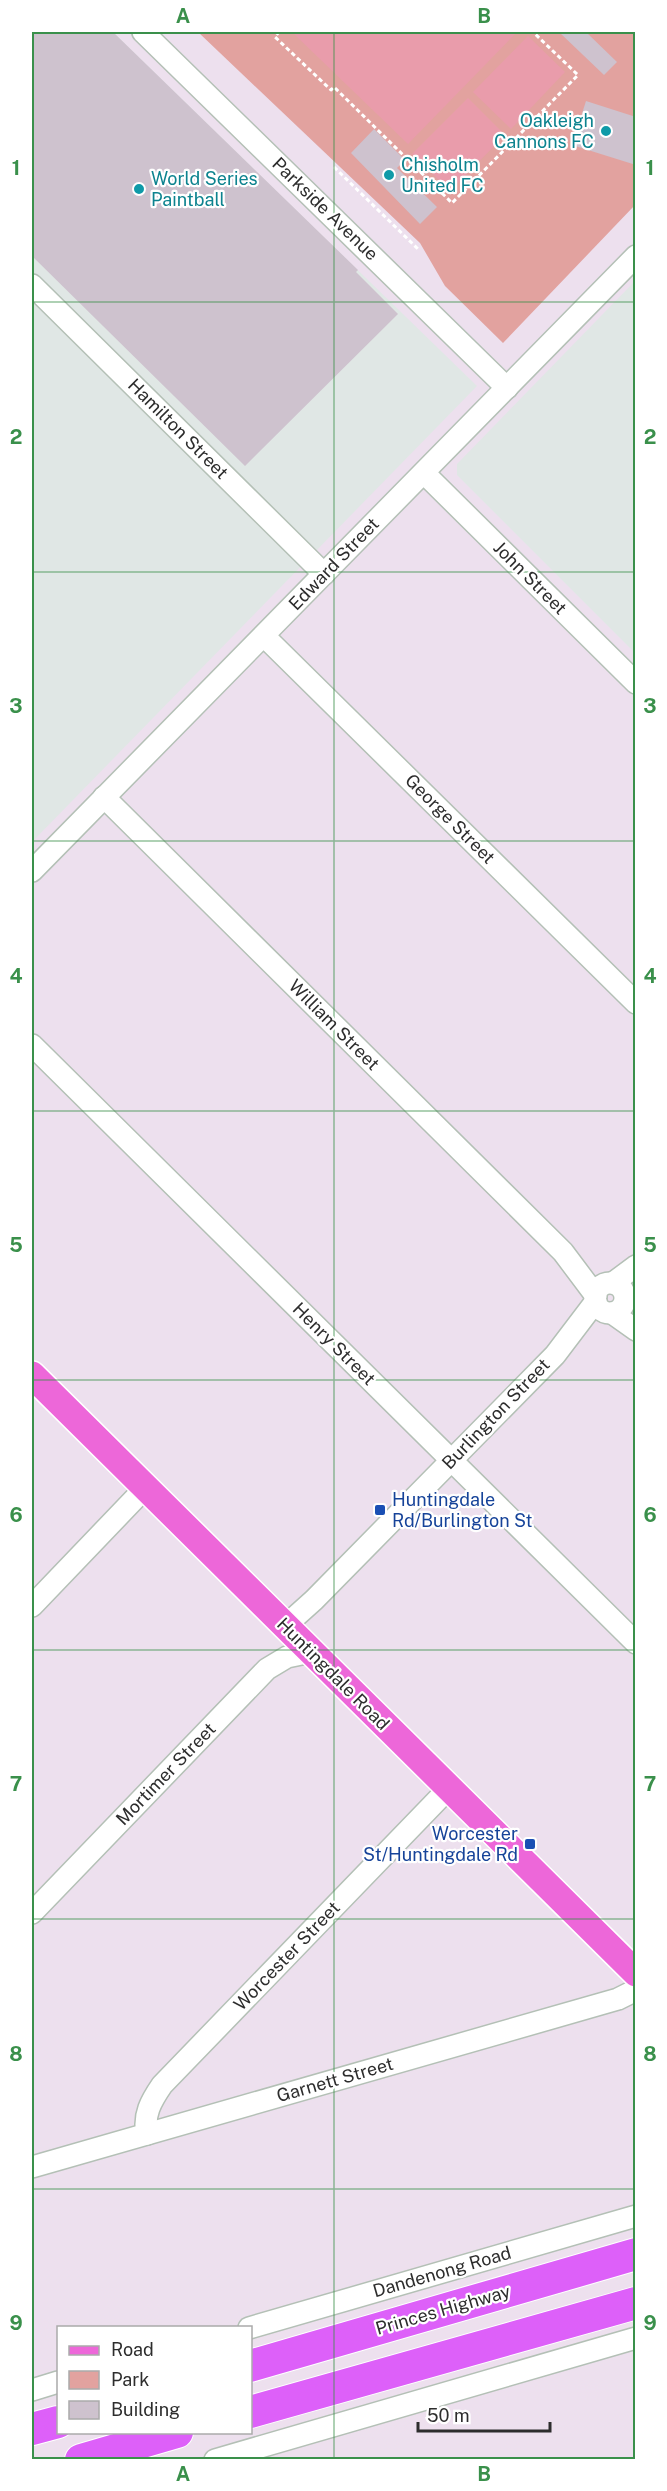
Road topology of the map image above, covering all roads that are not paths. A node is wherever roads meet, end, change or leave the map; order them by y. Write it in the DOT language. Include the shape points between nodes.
graph roads {
  1 [pos="143,32"];
  2 [pos="636,256"];
  3 [pos="32,285"];
  4 [pos="507,388"];
  5 [pos="424,473"];
  6 [pos="324,574"];
  7 [pos="264,636"];
  8 [pos="636,683"];
  9 [pos="104,797"];
  10 [pos="32,871"];
  11 [pos="636,1003"];
  12 [pos="32,1045"];
  13 [pos="636,1266"];
  14 [pos="616,1298"];
  15 [pos="636,1330"];
  16 [pos="32,1375"];
  17 [pos="451,1460"];
  18 [pos="145,1488"];
  19 [pos="32,1606"];
  20 [pos="285,1626"];
  21 [pos="636,1643"];
  22 [pos="311,1652"];
  23 [pos="449,1788"];
  24 [pos="32,1913"];
  25 [pos="636,1973"];
  26 [pos="636,1990"];
  27 [pos="147,2134"];
  28 [pos="32,2167"];
  29 [pos="636,2216"];
  30 [pos="636,2254"];
  31 [pos="636,2303"];
  32 [pos="252,2327"];
  33 [pos="636,2338"];
  34 [pos="252,2365"];
  35 [pos="57,2382"];
  36 [pos="32,2390"];
  37 [pos="252,2411"];
  38 [pos="57,2422"];
  39 [pos="32,2429"];
  40 [pos="174,2434"];
  41 [pos="86,2459"];
  42 [pos="214,2460"];
  1 -- 4 [label="street, Parkside Avenue"];
  2 -- 4 [label="street, Edward Street"];
  3 -- 6 [label="street, Hamilton Street"];
  4 -- 5 [label="street, Edward Street"];
  5 -- 6 [label="street, Edward Street"];
  5 -- 8 [label="street, John Street"];
  6 -- 7 [label="street, Edward Street"];
  7 -- 9 [label="street, Edward Street"];
  7 -- 11 [label="street, George Street"];
  9 -- 10 [label="street, Edward Street"];
  9 -- 14 [label="street, William Street" via="563,1252"];
  12 -- 17 [label="street, Henry Street"];
  13 -- 14 [label="street, Burlington Street"];
  14 -- 15 [label="street, William Street"];
  14 -- 17 [label="street, Burlington Street"];
  16 -- 18 [label="main road, Huntingdale Road"];
  17 -- 20 [label="street, Burlington Street"];
  17 -- 21 [label="street, Henry Street"];
  18 -- 19 [label="street"];
  18 -- 20 [label="main road, Huntingdale Road"];
  20 -- 22 [label="main road, Huntingdale Road"];
  22 -- 23 [label="main road, Huntingdale Road"];
  22 -- 24 [label="street, Mortimer Street" via="287,1658 267,1669"];
  23 -- 25 [label="main road, Huntingdale Road"];
  23 -- 27 [label="street, Worcester Street" via="162,2085 145,2118"];
  26 -- 27 [label="street, Garnett Street" via="618,2000"];
  27 -- 28 [label="street, Garnett Street"];
  29 -- 32 [label="street, Dandenong Road"];
  30 -- 34 [label="highway, Princes Highway"];
  31 -- 37 [label="highway"];
  33 -- 42 [label="street"];
  35 -- 36 [label="street"];
  38 -- 39 [label="highway"];
  40 -- 41 [label="highway"];
}
